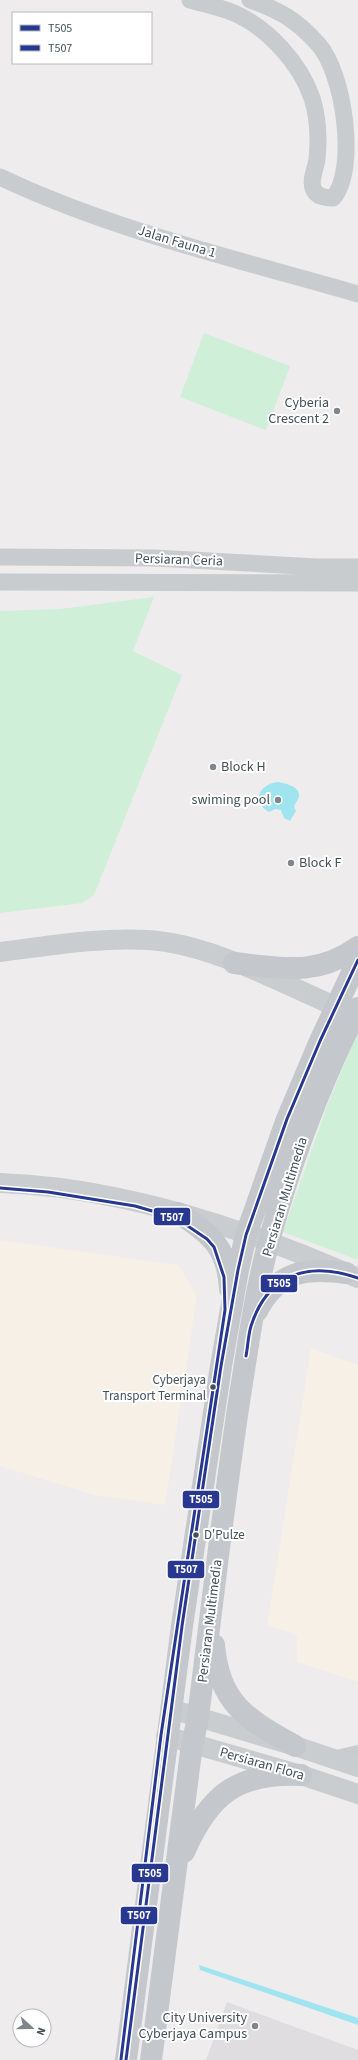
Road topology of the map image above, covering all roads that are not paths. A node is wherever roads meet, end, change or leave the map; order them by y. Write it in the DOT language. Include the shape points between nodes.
graph roads {
  1 [pos="190,0"];
  2 [pos="250,0"];
  3 [pos="299,25"];
  4 [pos="291,59"];
  5 [pos="0,177"];
  6 [pos="358,294"];
  7 [pos="0,557"];
  8 [pos="358,567"];
  9 [pos="0,582"];
  10 [pos="358,582"];
  11 [pos="358,947"];
  12 [pos="0,952"];
  13 [pos="358,960"];
  14 [pos="234,963"];
  15 [pos="351,1011"];
  16 [pos="0,1183"];
  17 [pos="178,1213"];
  18 [pos="246,1235"];
  19 [pos="269,1242"];
  20 [pos="352,1276"];
  21 [pos="230,1310"];
  22 [pos="252,1323"];
  23 [pos="214,1596"];
  24 [pos="171,1709"];
  25 [pos="198,1717"];
  26 [pos="166,1736"];
  27 [pos="192,1744"];
  28 [pos="295,1746"];
  29 [pos="358,1752"];
  30 [pos="332,1758"];
  31 [pos="358,1767"];
  32 [pos="301,1775"];
  33 [pos="358,1794"];
  34 [pos="175,1874"];
  35 [pos="126,2060"];
  36 [pos="151,2060"];
  1 -- 4 [label="street" via="232,12 246,19"];
  2 -- 3 [label="street" via="275,8"];
  3 -- 4 [label="street" via="287,25 279,30 278,40"];
  3 -- 4 [label="street" via="319,45 334,70 344,96 349,123 348,166 340,193 333,198 324,198 313,189 312,181 318,152 316,114 306,82"];
  5 -- 6 [label="street, Jalan Fauna 1" via="34,193 142,232"];
  7 -- 8 [label="street, Persiaran Ceria" via="155,558"];
  9 -- 10 [label="street, Persiaran Ceria"];
  11 -- 14 [label="main road" via="341,957 291,970"];
  12 -- 14 [label="main road" via="88,941 149,940 181,946"];
  13 -- 15 [label="main road, Persiaran Multimedia"];
  14 -- 15 [label="main road"];
  15 -- 18 [label="main road, Persiaran Multimedia" via="287,1119"];
  15 -- 19 [label="main road, Persiaran Multimedia" via="300,1145"];
  16 -- 17 [label="main road" via="49,1187 136,1200"];
  17 -- 18 [label="main road"];
  17 -- 21 [label="main road" via="210,1236 218,1245 229,1276"];
  18 -- 19 [label="main road"];
  18 -- 21 [label="main road, Persiaran Multimedia"];
  19 -- 20 [label="main road"];
  19 -- 22 [label="main road, Persiaran Multimedia"];
  20 -- 22 [label="main road" via="316,1270 292,1274 266,1296"];
  21 -- 24 [label="main road, Persiaran Multimedia"];
  22 -- 23 [label="main road, Persiaran Multimedia" via="233,1443"];
  23 -- 25 [label="main road, Persiaran Multimedia"];
  23 -- 28 [label="main road" via="214,1646 217,1671 225,1690 249,1719"];
  24 -- 25 [label="main road, Persiaran Flora"];
  24 -- 26 [label="main road, Persiaran Multimedia"];
  25 -- 27 [label="main road, Persiaran Multimedia"];
  25 -- 28 [label="main road, Persiaran Flora"];
  26 -- 27 [label="main road, Persiaran Flora"];
  26 -- 35 [label="main road, Persiaran Multimedia"];
  27 -- 32 [label="main road, Persiaran Flora"];
  27 -- 34 [label="main road, Persiaran Multimedia"];
  28 -- 30 [label="main road, Persiaran Flora"];
  29 -- 30 [label="street"];
  30 -- 31 [label="main road, Persiaran Flora"];
  32 -- 33 [label="main road, Persiaran Flora"];
  32 -- 34 [label="main road" via="279,1774 262,1777 243,1782 228,1790 213,1802 201,1817"];
  34 -- 36 [label="main road, Persiaran Multimedia"];
}
